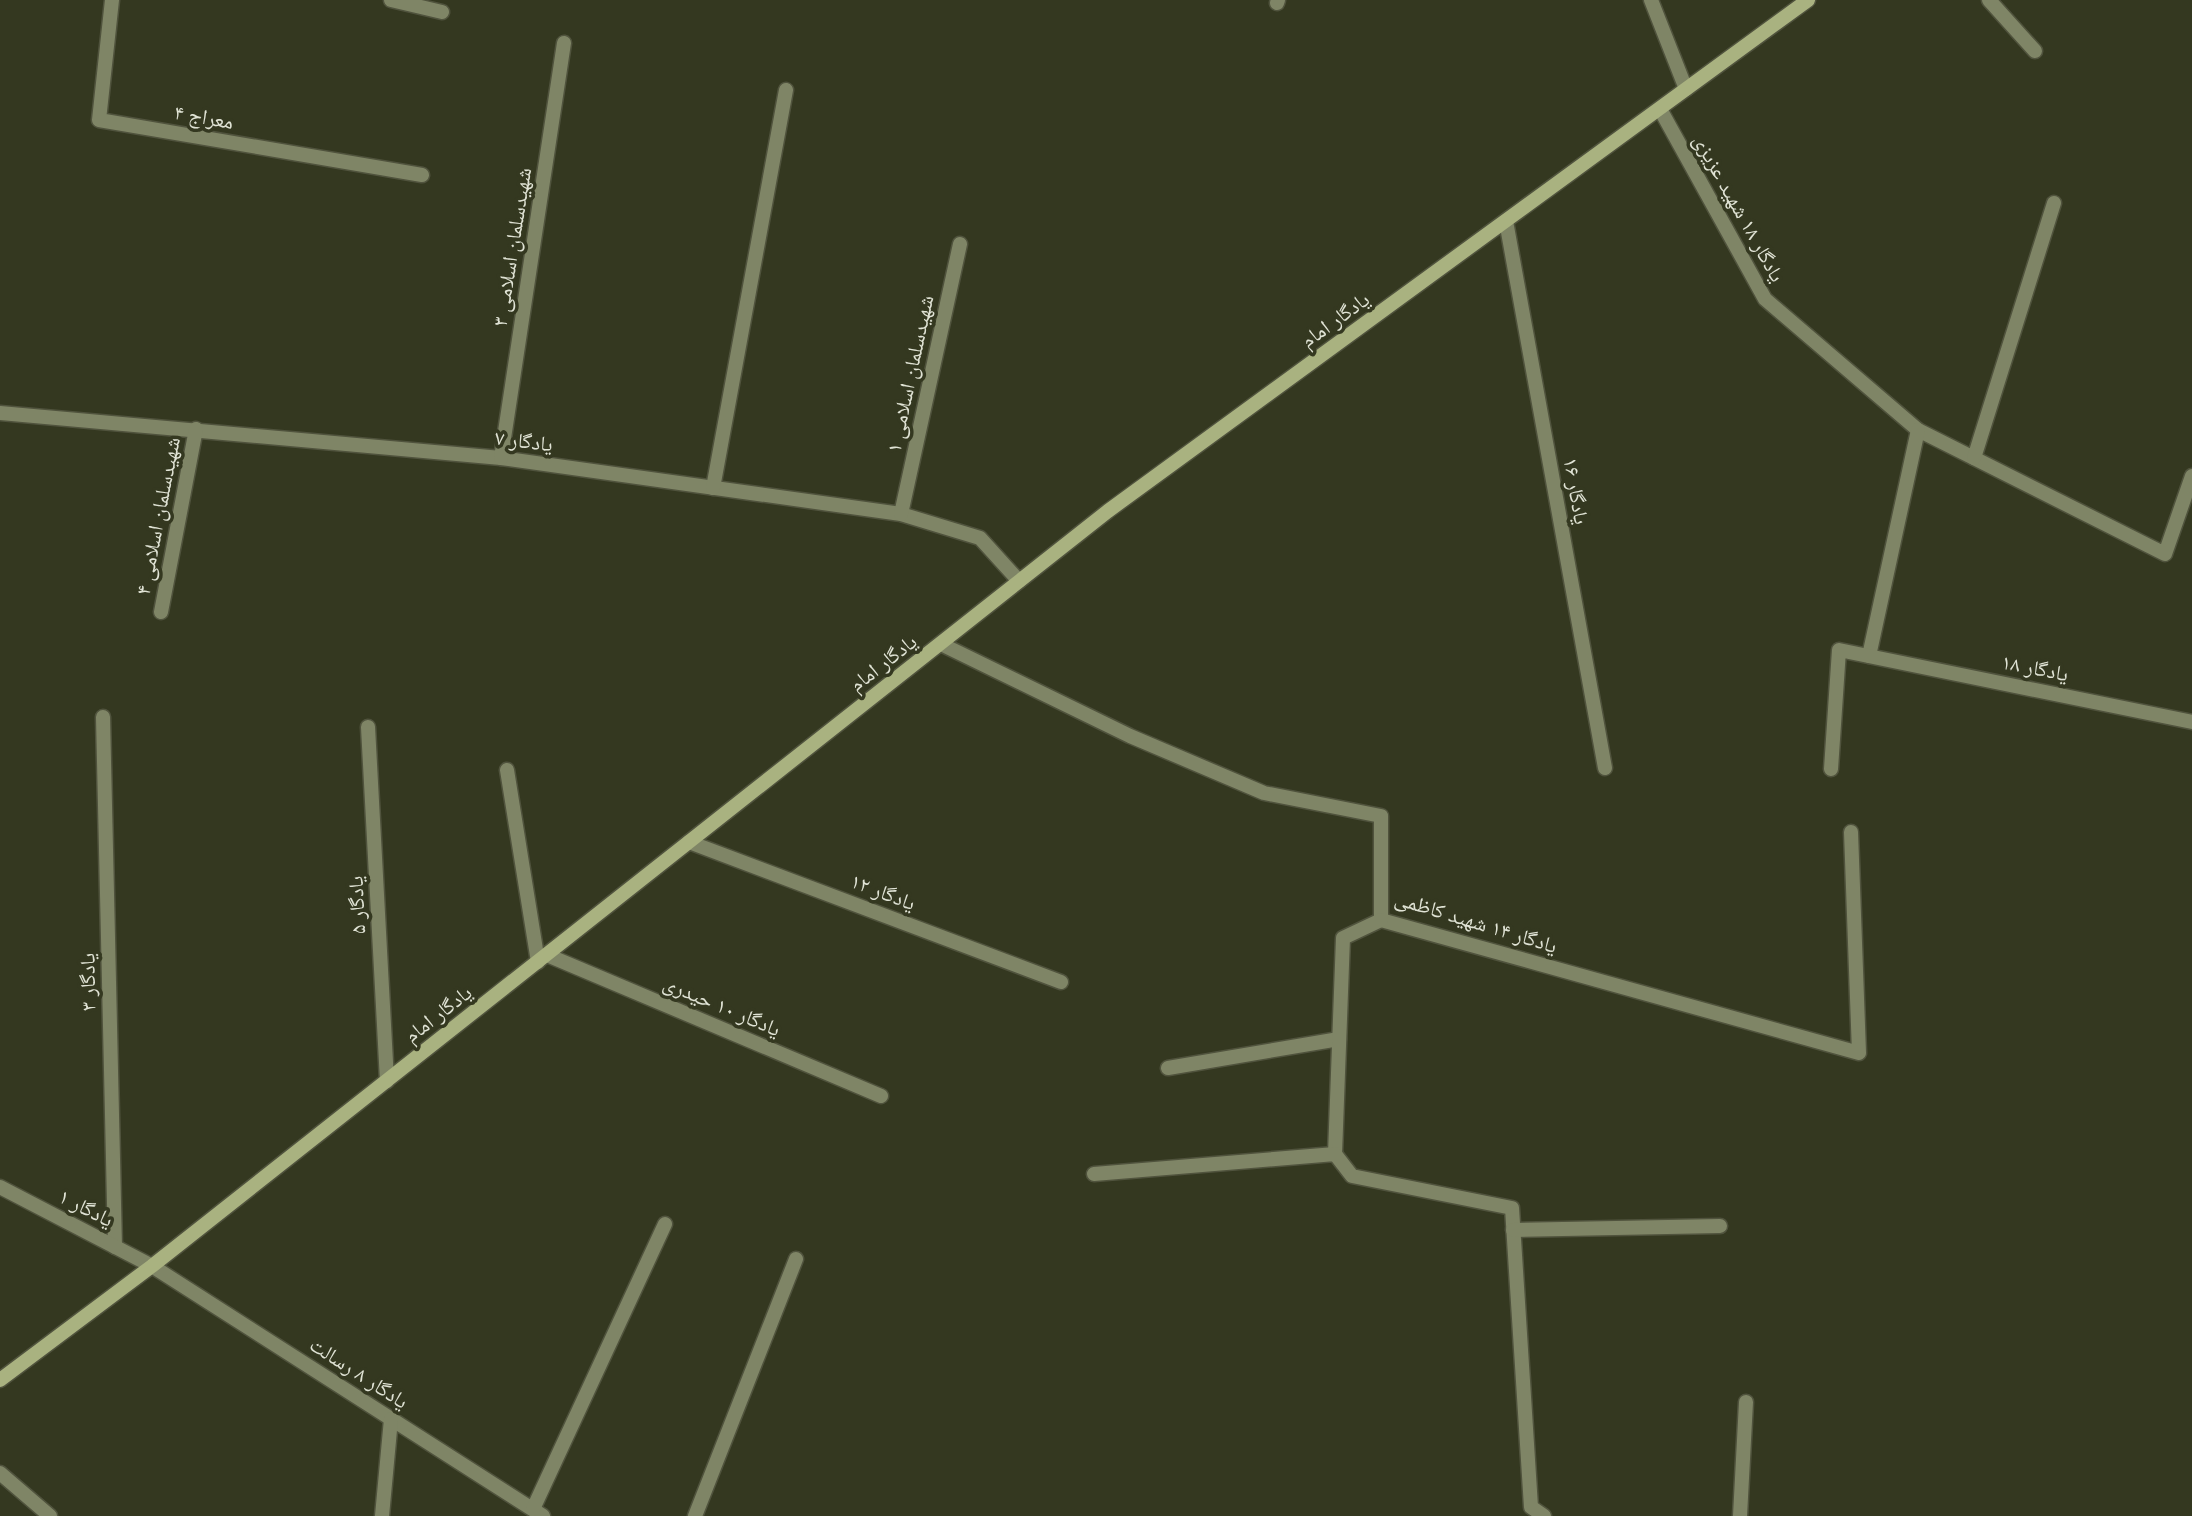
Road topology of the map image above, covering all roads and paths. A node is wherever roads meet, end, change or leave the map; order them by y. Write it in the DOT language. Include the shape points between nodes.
graph roads {
  1 [pos="112,0"];
  2 [pos="391,0"];
  3 [pos="1651,0"];
  4 [pos="1808,0"];
  5 [pos="1989,0"];
  6 [pos="442,12"];
  7 [pos="564,43"];
  8 [pos="2035,51"];
  9 [pos="1686,89"];
  10 [pos="786,90"];
  11 [pos="1660,109"];
  12 [pos="422,175"];
  13 [pos="2054,203"];
  14 [pos="1506,221"];
  15 [pos="960,244"];
  16 [pos="0,413"];
  17 [pos="196,429"];
  18 [pos="1918,430"];
  19 [pos="501,458"];
  20 [pos="1975,458"];
  21 [pos="2192,476"];
  22 [pos="713,488"];
  23 [pos="901,514"];
  24 [pos="1019,581"];
  25 [pos="161,612"];
  26 [pos="941,644"];
  27 [pos="1869,656"];
  28 [pos="103,717"];
  29 [pos="2192,722"];
  30 [pos="368,727"];
  31 [pos="1605,768"];
  32 [pos="1831,769"];
  33 [pos="507,770"];
  34 [pos="1851,832"];
  35 [pos="690,842"];
  36 [pos="1381,920"];
  37 [pos="542,959"];
  38 [pos="1061,982"];
  39 [pos="1339,1038"];
  40 [pos="1168,1068"];
  41 [pos="387,1082"];
  42 [pos="881,1096"];
  43 [pos="1335,1154"];
  44 [pos="1094,1174"];
  45 [pos="0,1187"];
  46 [pos="664,1224"];
  47 [pos="1720,1226"];
  48 [pos="1513,1230"];
  49 [pos="115,1247"];
  50 [pos="796,1259"];
  51 [pos="152,1266"];
  52 [pos="0,1380"];
  53 [pos="1746,1402"];
  54 [pos="391,1419"];
  55 [pos="0,1473"];
  56 [pos="538,1513"];
  57 [pos="50,1516"];
  58 [pos="382,1516"];
  59 [pos="695,1516"];
  60 [pos="1544,1516"];
  61 [pos="1740,1516"];
  1 -- 12 [label="street, معراج ۴" via="99,120"];
  2 -- 6 [label="street"];
  3 -- 9 [label="street"];
  4 -- 9 [label="main road, یادگار امام"];
  5 -- 8 [label="street"];
  7 -- 19 [label="street, شهیدسلمان اسلامی ۳"];
  9 -- 11 [label="main road, یادگار امام"];
  10 -- 22 [label="street"];
  11 -- 14 [label="main road, یادگار امام"];
  11 -- 18 [label="street, یادگار ۱۸ شهید عزیزی" via="1765,299"];
  13 -- 20 [label="street"];
  14 -- 24 [label="main road, یادگار امام"];
  14 -- 31 [label="street, یادگار ۱۶"];
  15 -- 23 [label="street, شهیدسلمان اسلامی ۱"];
  16 -- 17 [label="street, یادگار ۷"];
  17 -- 19 [label="street, یادگار ۷"];
  17 -- 25 [label="street, شهیدسلمان اسلامی ۴"];
  18 -- 20 [label="street, یادگار ۱۸ شهید عزیزی"];
  18 -- 27 [label="street"];
  19 -- 22 [label="street, یادگار ۷"];
  20 -- 21 [label="street, یادگار ۱۸ شهید عزیزی" via="2165,554"];
  22 -- 23 [label="street, یادگار ۷"];
  23 -- 24 [label="street, یادگار ۷" via="980,538"];
  24 -- 26 [label="main road, یادگار امام"];
  26 -- 35 [label="main road, یادگار امام"];
  26 -- 36 [label="street, یادگار ۱۴ شهید کاظمی" via="1130,736 1264,793 1381,816"];
  27 -- 29 [label="street, یادگار ۱۸"];
  27 -- 32 [label="street, یادگار ۱۸" via="1839,650"];
  28 -- 49 [label="street, یادگار ۳"];
  30 -- 41 [label="street, یادگار ۵"];
  33 -- 37 [label="street"];
  34 -- 36 [label="street, یادگار ۱۴ شهید کاظمی" via="1859,1053"];
  35 -- 37 [label="main road, یادگار امام"];
  35 -- 38 [label="street, یادگار ۱۲"];
  36 -- 39 [label="street" via="1343,938"];
  37 -- 41 [label="main road, یادگار امام"];
  37 -- 42 [label="street, یادگار ۱۰ حیدری"];
  39 -- 40 [label="street"];
  39 -- 43 [label="street"];
  41 -- 51 [label="main road, یادگار امام"];
  43 -- 44 [label="street"];
  43 -- 48 [label="street" via="1352,1175 1512,1208"];
  45 -- 49 [label="street, یادگار ۱"];
  46 -- 56 [label="street"];
  47 -- 48 [label="street"];
  48 -- 60 [label="street" via="1531,1507"];
  49 -- 51 [label="street, یادگار ۱"];
  50 -- 59 [label="street"];
  51 -- 52 [label="main road, یادگار امام"];
  51 -- 54 [label="street, یادگار ۸ رسالت"];
  53 -- 61 [label="street"];
  54 -- 56 [label="street, یادگار ۸ رسالت"];
  54 -- 58 [label="street"];
  55 -- 57 [label="street"];
}
